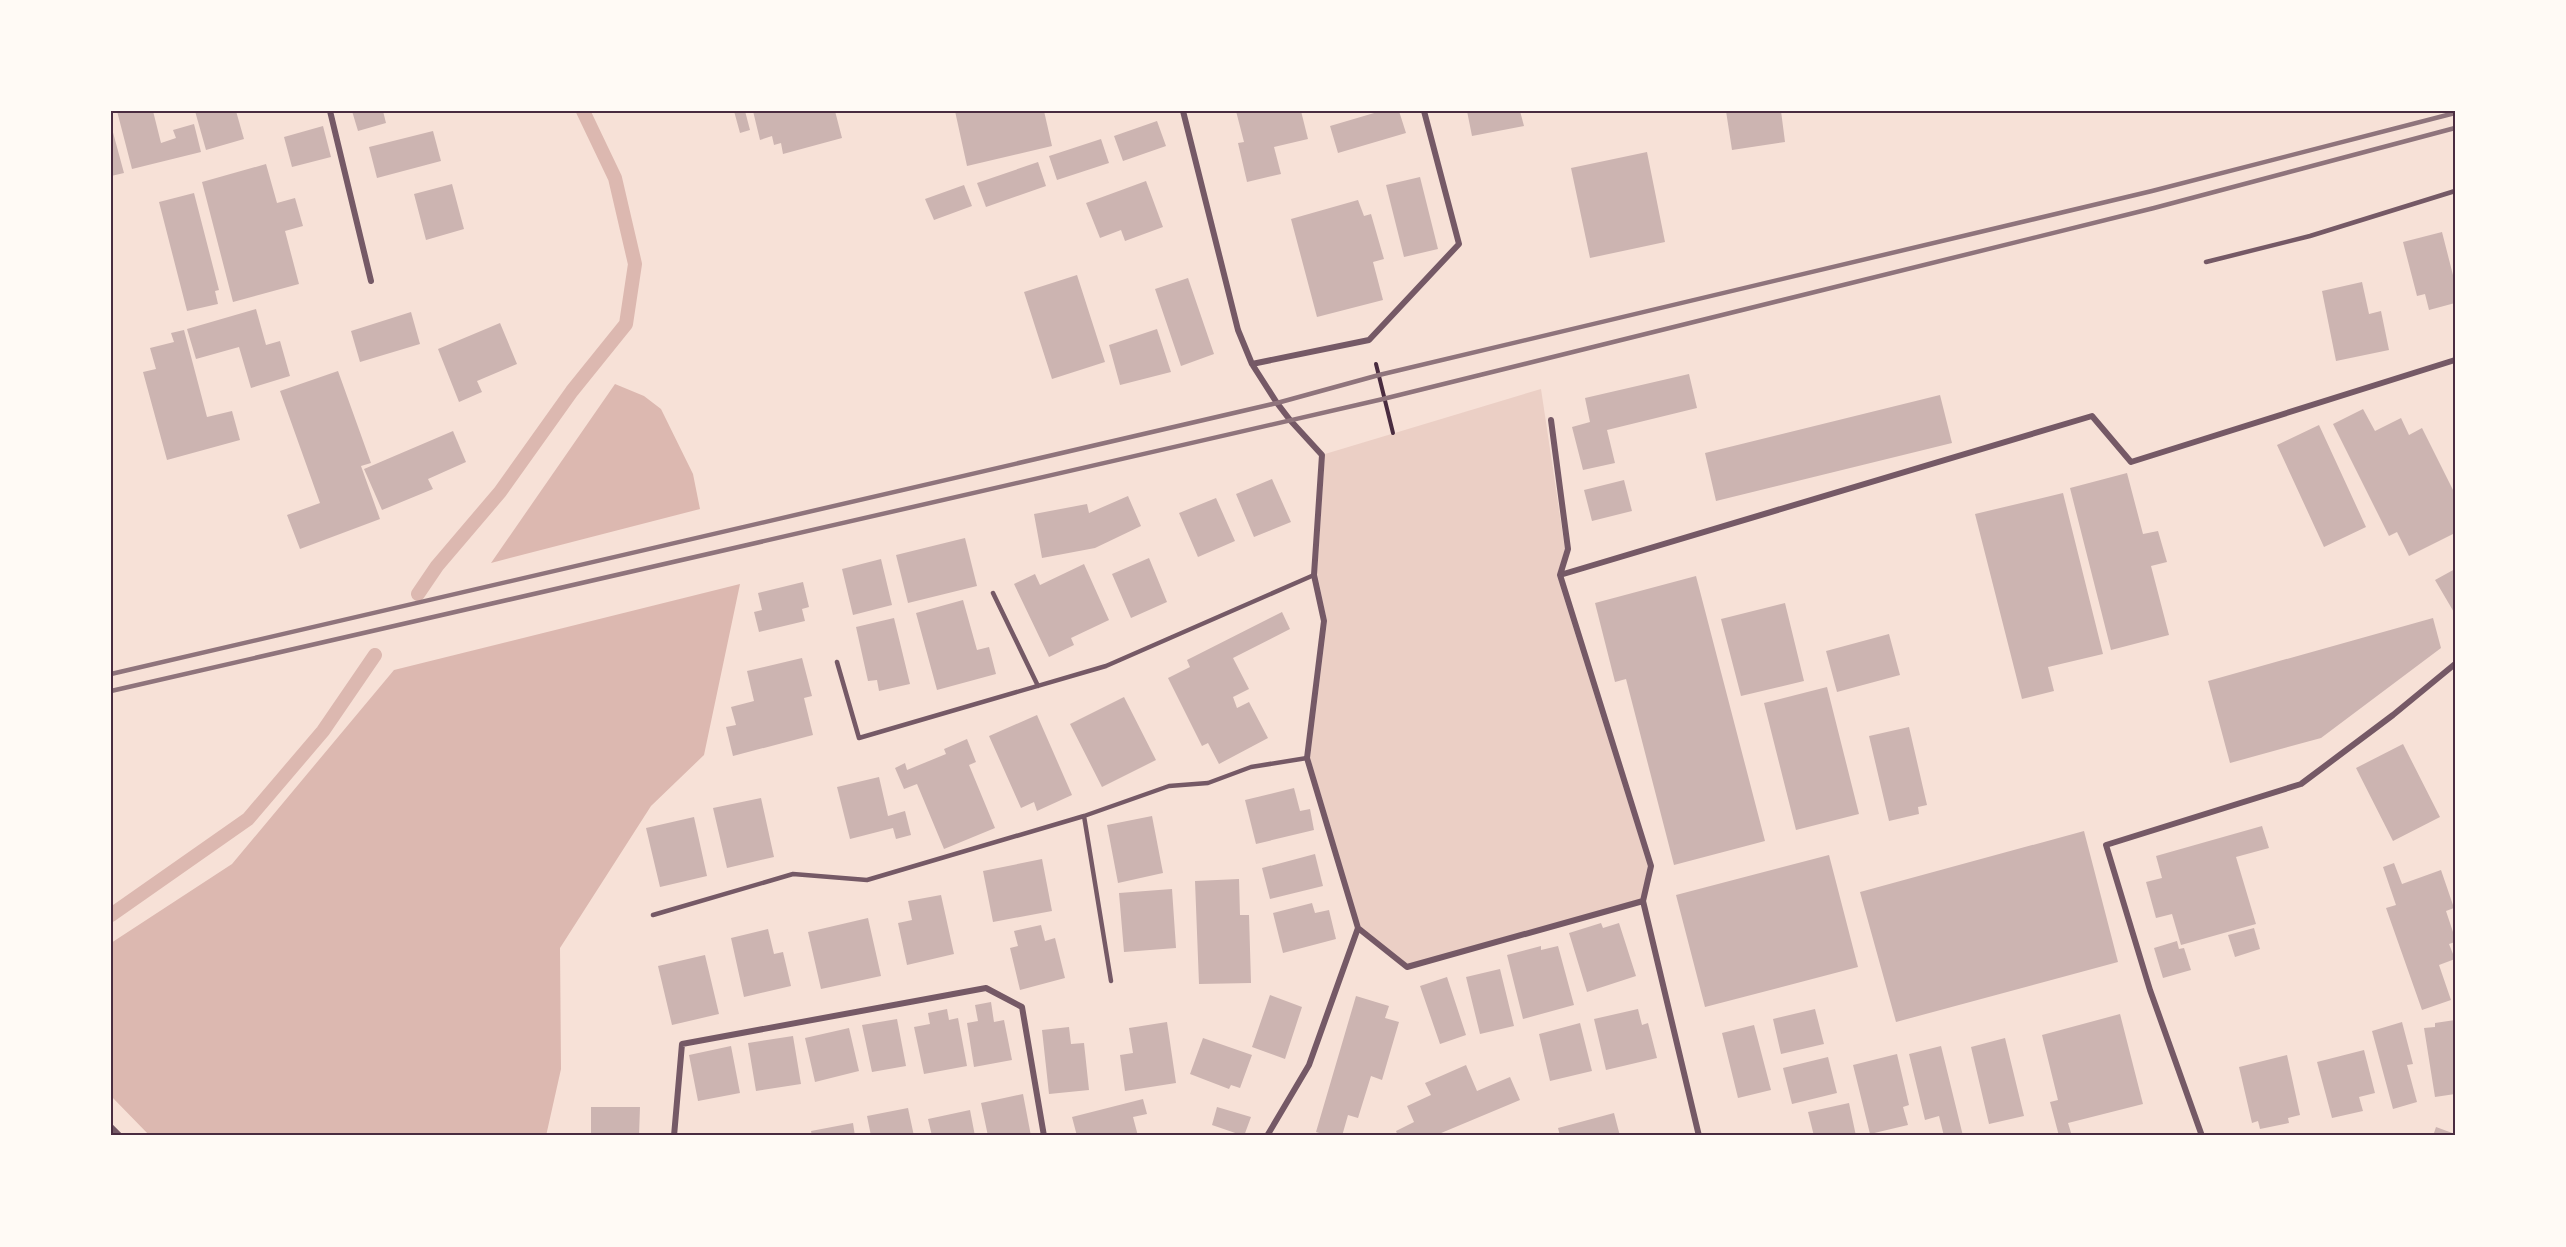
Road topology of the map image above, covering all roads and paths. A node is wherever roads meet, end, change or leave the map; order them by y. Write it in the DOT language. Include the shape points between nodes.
graph roads {
  1 [pos="330,111"];
  2 [pos="1183,111"];
  3 [pos="1424,111"];
  4 [pos="2455,191"];
  5 [pos="2206,262"];
  6 [pos="371,281"];
  7 [pos="1369,340"];
  8 [pos="2455,360"];
  9 [pos="1252,364"];
  10 [pos="1551,420"];
  11 [pos="1393,433"];
  12 [pos="1314,575"];
  13 [pos="1560,575"];
  14 [pos="993,593"];
  15 [pos="837,662"];
  16 [pos="2455,664"];
  17 [pos="1038,686"];
  18 [pos="1307,758"];
  19 [pos="1084,816"];
  20 [pos="1643,900"];
  21 [pos="653,915"];
  22 [pos="1358,928"];
  23 [pos="1111,981"];
  24 [pos="111,1127"];
  25 [pos="120,1136"];
  26 [pos="674,1136"];
  27 [pos="1044,1136"];
  28 [pos="1267,1136"];
  29 [pos="1699,1136"];
  30 [pos="2202,1136"];
  1 -- 6 [label="street"];
  2 -- 9 [label="street" via="1238,330"];
  3 -- 7 [label="street" via="1459,244"];
  4 -- 5 [label="lane" via="2310,236"];
  7 -- 9 [label="street"];
  7 -- 11 [label="path"];
  8 -- 13 [label="street" via="2131,462 2091,416"];
  9 -- 12 [label="street" via="1290,420 1322,455"];
  10 -- 13 [label="street" via="1568,549"];
  12 -- 17 [label="lane" via="1106,666"];
  12 -- 18 [label="street" via="1324,621"];
  13 -- 20 [label="street" via="1651,866"];
  14 -- 17 [label="lane"];
  15 -- 17 [label="lane" via="859,738"];
  16 -- 30 [label="street" via="2301,784 2106,845 2150,990"];
  18 -- 19 [label="lane" via="1251,766 1208,783 1169,786"];
  18 -- 22 [label="street"];
  19 -- 21 [label="lane" via="867,880 793,874"];
  19 -- 23 [label="lane"];
  20 -- 22 [label="street" via="1407,967"];
  20 -- 29 [label="street"];
  22 -- 28 [label="street" via="1309,1065"];
  24 -- 25 [label="street"];
  26 -- 27 [label="street" via="682,1044 986,988 1022,1007"];
}
